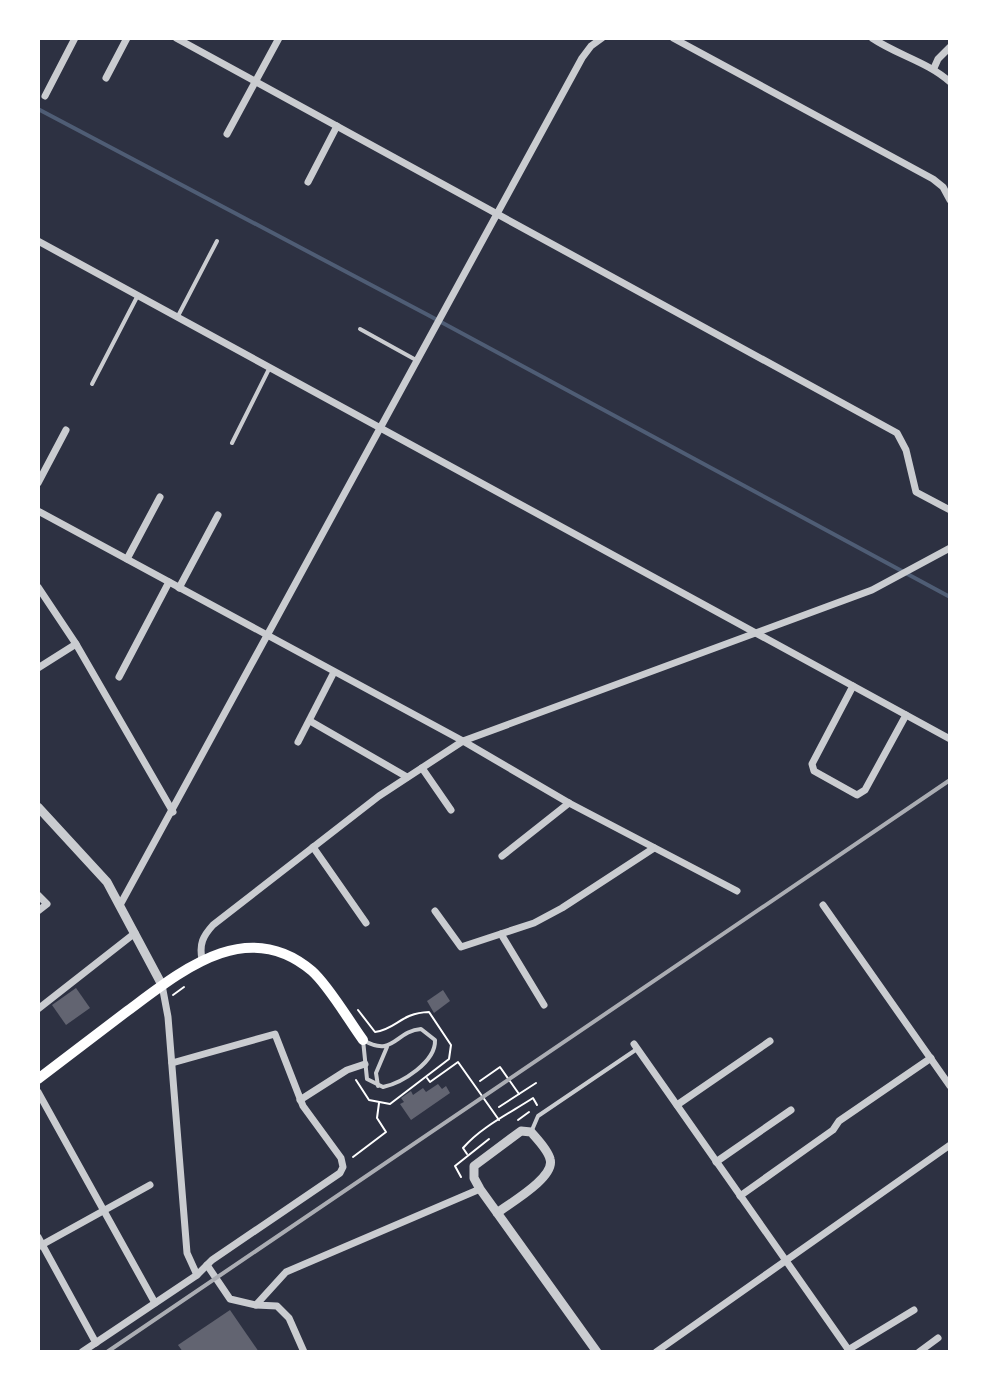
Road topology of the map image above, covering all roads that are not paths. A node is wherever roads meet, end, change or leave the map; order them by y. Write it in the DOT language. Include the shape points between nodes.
graph roads {
  1 [pos="75,38"];
  2 [pos="127,38"];
  3 [pos="176,38"];
  4 [pos="279,38"];
  5 [pos="602,38"];
  6 [pos="673,38"];
  7 [pos="872,38"];
  8 [pos="950,47"];
  9 [pos="934,68"];
  10 [pos="106,78"];
  11 [pos="255,81"];
  12 [pos="950,82"];
  13 [pos="45,96"];
  14 [pos="337,126"];
  15 [pos="227,134"];
  16 [pos="308,182"];
  17 [pos="950,200"];
  18 [pos="497,213"];
  19 [pos="217,241"];
  20 [pos="41,242"];
  21 [pos="38,254"];
  22 [pos="138,295"];
  23 [pos="178,316"];
  24 [pos="360,329"];
  25 [pos="418,362"];
  26 [pos="271,367"];
  27 [pos="92,384"];
  28 [pos="66,430"];
  29 [pos="382,430"];
  30 [pos="232,443"];
  31 [pos="38,483"];
  32 [pos="160,497"];
  33 [pos="950,510"];
  34 [pos="38,511"];
  35 [pos="218,515"];
  36 [pos="950,548"];
  37 [pos="127,559"];
  38 [pos="169,582"];
  39 [pos="38,587"];
  40 [pos="179,588"];
  41 [pos="757,633"];
  42 [pos="268,636"];
  43 [pos="76,644"];
  44 [pos="38,668"];
  45 [pos="334,672"];
  46 [pos="119,677"];
  47 [pos="853,686"];
  48 [pos="906,715"];
  49 [pos="310,721"];
  50 [pos="950,739"];
  51 [pos="463,741"];
  52 [pos="298,742"];
  53 [pos="422,768"];
  54 [pos="407,777"];
  55 [pos="569,803"];
  56 [pos="38,807"];
  57 [pos="451,810"];
  58 [pos="173,812"];
  59 [pos="313,847"];
  60 [pos="654,848"];
  61 [pos="502,856"];
  62 [pos="737,891"];
  63 [pos="38,895"];
  64 [pos="120,905"];
  65 [pos="823,905"];
  66 [pos="38,911"];
  67 [pos="435,911"];
  68 [pos="366,923"];
  69 [pos="135,933"];
  70 [pos="501,934"];
  71 [pos="202,959"];
  72 [pos="162,985"];
  73 [pos="544,1005"];
  74 [pos="38,1009"];
  75 [pos="363,1040"];
  76 [pos="770,1041"];
  77 [pos="388,1046"];
  78 [pos="636,1046"];
  79 [pos="931,1058"];
  80 [pos="172,1063"];
  81 [pos="365,1064"];
  82 [pos="38,1079"];
  83 [pos="378,1086"];
  84 [pos="950,1086"];
  85 [pos="38,1092"];
  86 [pos="300,1100"];
  87 [pos="677,1105"];
  88 [pos="791,1110"];
  89 [pos="531,1132"];
  90 [pos="950,1145"];
  91 [pos="716,1162"];
  92 [pos="150,1185"];
  93 [pos="480,1189"];
  94 [pos="740,1196"];
  95 [pos="103,1211"];
  96 [pos="497,1213"];
  97 [pos="40,1243"];
  98 [pos="785,1261"];
  99 [pos="207,1265"];
  100 [pos="197,1275"];
  101 [pos="155,1303"];
  102 [pos="256,1305"];
  103 [pos="914,1310"];
  104 [pos="938,1338"];
  105 [pos="96,1343"];
  106 [pos="849,1351"];
  107 [pos="82,1352"];
  108 [pos="304,1352"];
  109 [pos="597,1352"];
  110 [pos="656,1352"];
  111 [pos="919,1352"];
  1 -- 13 [label="street"];
  2 -- 10 [label="street"];
  3 -- 11 [label="street"];
  4 -- 11 [label="street"];
  5 -- 18 [label="street" via="582,58"];
  6 -- 17 [label="street" via="933,179"];
  7 -- 9 [label="street"];
  8 -- 9 [label="street"];
  9 -- 12 [label="street"];
  11 -- 14 [label="street"];
  11 -- 15 [label="street"];
  14 -- 16 [label="street"];
  14 -- 18 [label="street"];
  18 -- 25 [label="street"];
  18 -- 33 [label="street" via="897,433 916,492"];
  19 -- 23 [label="lane"];
  20 -- 21 [label="street"];
  20 -- 22 [label="street"];
  22 -- 23 [label="street"];
  22 -- 27 [label="lane"];
  23 -- 26 [label="street"];
  24 -- 25 [label="lane"];
  25 -- 29 [label="street"];
  26 -- 29 [label="street"];
  26 -- 30 [label="lane"];
  28 -- 31 [label="street"];
  29 -- 41 [label="street"];
  29 -- 42 [label="street"];
  32 -- 37 [label="street"];
  34 -- 37 [label="street"];
  35 -- 40 [label="street"];
  36 -- 41 [label="street" via="872,590"];
  37 -- 38 [label="street"];
  38 -- 40 [label="street"];
  38 -- 46 [label="street"];
  39 -- 43 [label="street"];
  40 -- 42 [label="street"];
  41 -- 47 [label="street"];
  41 -- 51 [label="street"];
  42 -- 45 [label="street"];
  42 -- 58 [label="street"];
  43 -- 44 [label="street"];
  43 -- 58 [label="street"];
  45 -- 49 [label="street"];
  45 -- 51 [label="street"];
  47 -- 48 [label="street"];
  47 -- 48 [label="street" via="812,764 814,771 846,789 857,795 865,790"];
  48 -- 50 [label="street"];
  49 -- 52 [label="street"];
  49 -- 54 [label="street"];
  51 -- 53 [label="street"];
  51 -- 55 [label="street"];
  53 -- 54 [label="street"];
  53 -- 57 [label="street"];
  54 -- 59 [label="street"];
  55 -- 60 [label="street"];
  55 -- 61 [label="street"];
  56 -- 64 [label="street" via="107,882"];
  58 -- 64 [label="street"];
  59 -- 68 [label="street"];
  59 -- 71 [label="street" via="213,925 200,947"];
  60 -- 62 [label="street"];
  60 -- 70 [label="street" via="562,908"];
  63 -- 66 [label="street" via="47,904"];
  64 -- 69 [label="street"];
  65 -- 79 [label="street"];
  67 -- 70 [label="street" via="461,947"];
  69 -- 72 [label="street"];
  69 -- 74 [label="street"];
  70 -- 73 [label="street"];
  71 -- 72 [label="main road"];
  71 -- 75 [label="main road" via="254,948 297,961 313,972"];
  72 -- 80 [label="street"];
  72 -- 82 [label="main road"];
  75 -- 77 [label="lane"];
  75 -- 81 [label="lane"];
  76 -- 87 [label="street"];
  77 -- 83 [label="lane" via="376,1073"];
  77 -- 83 [label="lane" via="411,1030 421,1029 435,1040 429,1059 392,1085"];
  78 -- 87 [label="street"];
  78 -- 89 [label="lane" via="538,1116"];
  79 -- 84 [label="street"];
  79 -- 94 [label="street"];
  80 -- 86 [label="street" via="275,1034"];
  80 -- 100 [label="street" via="187,1253"];
  81 -- 83 [label="lane" via="367,1079"];
  81 -- 86 [label="street"];
  85 -- 95 [label="street"];
  86 -- 99 [label="street" via="341,1158 340,1173"];
  87 -- 91 [label="street"];
  88 -- 91 [label="street"];
  89 -- 93 [label="street" via="521,1131 474,1166"];
  89 -- 96 [label="street" via="550,1157 551,1167"];
  90 -- 98 [label="street"];
  91 -- 94 [label="street"];
  92 -- 95 [label="street"];
  93 -- 96 [label="street"];
  93 -- 102 [label="street" via="286,1272"];
  94 -- 98 [label="street"];
  95 -- 97 [label="street"];
  95 -- 101 [label="street"];
  96 -- 109 [label="street"];
  97 -- 105 [label="street"];
  98 -- 106 [label="street"];
  98 -- 110 [label="street"];
  99 -- 100 [label="street"];
  99 -- 102 [label="street" via="230,1299"];
  100 -- 101 [label="street"];
  101 -- 105 [label="street"];
  102 -- 108 [label="street" via="277,1306 289,1318"];
  103 -- 106 [label="street"];
  104 -- 111 [label="street"];
  105 -- 107 [label="street"];
}
